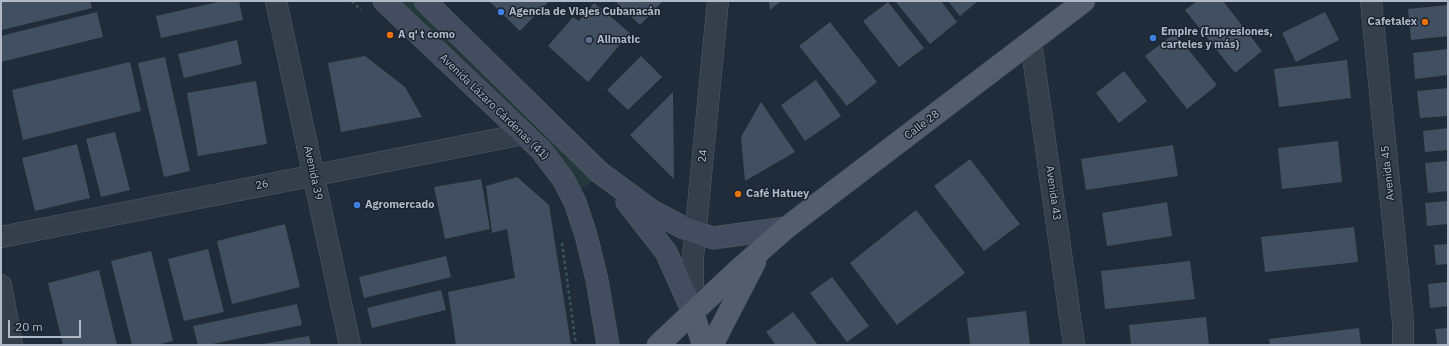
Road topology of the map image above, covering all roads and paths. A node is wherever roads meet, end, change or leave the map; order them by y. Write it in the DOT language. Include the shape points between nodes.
graph roads {
  1 [pos="276,1"];
  2 [pos="384,1"];
  3 [pos="425,1"];
  4 [pos="718,1"];
  5 [pos="1084,1"];
  6 [pos="1371,1"];
  7 [pos="1031,42"];
  8 [pos="524,134"];
  9 [pos="314,175"];
  10 [pos="607,178"];
  11 [pos="786,228"];
  12 [pos="696,233"];
  13 [pos="1,237"];
  14 [pos="760,251"];
  15 [pos="1,285"];
  16 [pos="693,312"];
  17 [pos="12,345"];
  18 [pos="350,345"];
  19 [pos="608,345"];
  20 [pos="658,345"];
  21 [pos="703,345"];
  22 [pos="712,345"];
  23 [pos="1074,345"];
  24 [pos="1403,345"];
  1 -- 9 [label="street, Avenida 39"];
  2 -- 8 [label="main road, Avenida Lázaro Cárdenas (41)"];
  3 -- 10 [label="main road"];
  4 -- 12 [label="street, 24"];
  5 -- 7 [label="main road, Calle 28"];
  6 -- 24 [label="street, Avenida 45"];
  7 -- 11 [label="main road, Calle 28"];
  7 -- 23 [label="street, Avenida 43"];
  8 -- 9 [label="street, 26"];
  8 -- 19 [label="main road, Avenida Lázaro Cárdenas (41)" via="541,150 563,179 575,202 597,280"];
  9 -- 13 [label="street, 26"];
  9 -- 18 [label="street, Avenida 39"];
  10 -- 12 [label="main road" via="652,211"];
  10 -- 16 [label="main road" via="666,252"];
  11 -- 12 [label="main road" via="713,238"];
  11 -- 14 [label="main road, Calle 28"];
  12 -- 16 [label="street, 24" via="693,257"];
  14 -- 16 [label="main road, Calle 28"];
  14 -- 22 [label="main road, Calle 28"];
  15 -- 17 [label="street"];
  16 -- 20 [label="main road, Calle 28"];
  16 -- 21 [label="main road"];
}
